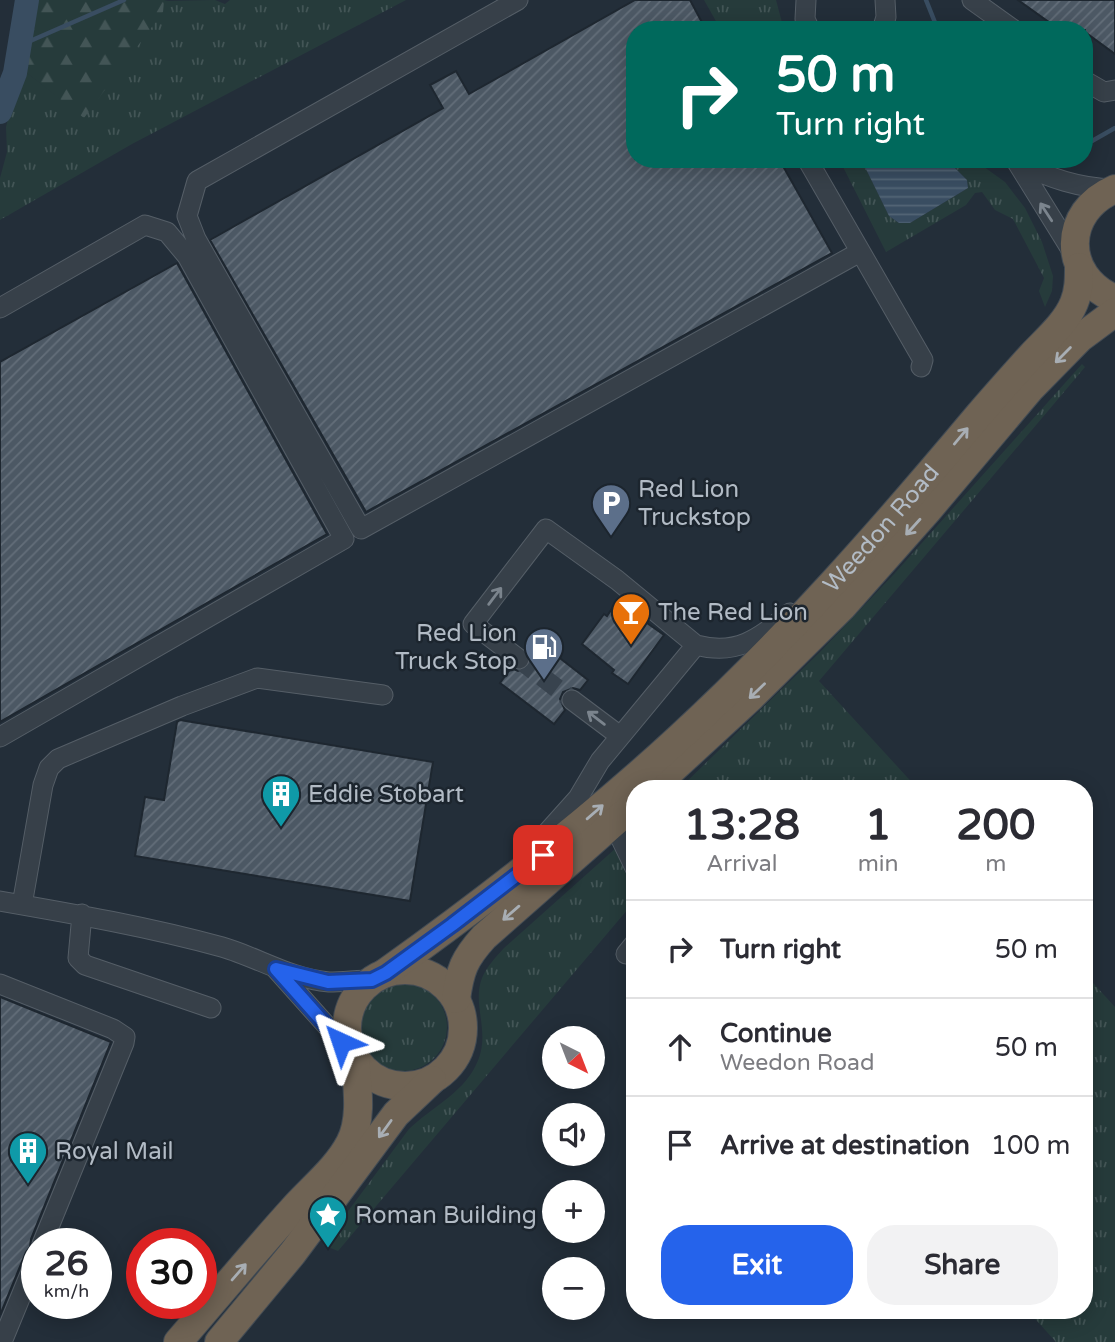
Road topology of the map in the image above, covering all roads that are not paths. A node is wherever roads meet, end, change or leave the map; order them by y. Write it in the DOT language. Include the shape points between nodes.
graph roads {
  1 [pos="518,0"];
  2 [pos="972,0"];
  3 [pos="1001,21"];
  4 [pos="1093,86"];
  5 [pos="1115,90"];
  6 [pos="812,168"];
  7 [pos="1020,168"];
  8 [pos="1030,168"];
  9 [pos="1114,189"];
  10 [pos="860,252"];
  11 [pos="1078,262"];
  12 [pos="1115,299"];
  13 [pos="0,308"];
  14 [pos="1115,312"];
  15 [pos="921,367"];
  16 [pos="849,565"];
  17 [pos="696,645"];
  18 [pos="519,659"];
  19 [pos="383,695"];
  20 [pos="572,700"];
  21 [pos="620,736"];
  22 [pos="0,737"];
  23 [pos="631,780"];
  24 [pos="661,780"];
  25 [pos="626,784"];
  26 [pos="626,812"];
  27 [pos="611,826"];
  28 [pos="626,849"];
  29 [pos="0,901"];
  30 [pos="22,905"];
  31 [pos="470,912"];
  32 [pos="82,914"];
  33 [pos="276,969"];
  34 [pos="379,976"];
  35 [pos="0,984"];
  36 [pos="456,999"];
  37 [pos="211,1008"];
  38 [pos="354,1056"];
  39 [pos="432,1080"];
  40 [pos="49,1228"];
  41 [pos="21,1296"];
  42 [pos="2,1342"];
  43 [pos="178,1342"];
  44 [pos="219,1342"];
  1 -- 10 [label="street" via="197,181 187,216 196,239 361,529"];
  2 -- 3 [label="street"];
  4 -- 5 [label="street" via="1104,92"];
  6 -- 10 [label="street"];
  11 -- 7 [label="street, one-way"];
  8 -- 9 [label="street" via="1059,182"];
  9 -- 11 [label="highway, Weedon Road" via="1098,197 1078,224"];
  10 -- 15 [label="street" via="923,360"];
  11 -- 12 [label="highway" via="1093,286"];
  16 -- 11 [label="highway, Weedon Road, one-way" via="1060,325 1076,298"];
  13 -- 22 [label="street" via="145,225 167,232 187,256 344,539"];
  14 -- 24 [label="highway, Weedon Road, one-way" via="1080,338 1030,389 843,606"];
  16 -- 17 [label="street" via="748,643 730,649"];
  23 -- 16 [label="highway, Weedon Road, one-way" via="780,639"];
  18 -- 17 [label="street, one-way" via="473,624 546,529"];
  17 -- 21 [label="street"];
  19 -- 30 [label="street" via="257,678 58,760 43,785"];
  21 -- 20 [label="street, one-way"];
  21 -- 31 [label="street" via="551,830"];
  31 -- 25 [label="highway, Weedon Road, one-way"];
  26 -- 27 [label="highway"];
  27 -- 28 [label="street"];
  27 -- 36 [label="highway, one-way" via="470,952 459,975"];
  29 -- 30 [label="street"];
  30 -- 32 [label="street"];
  31 -- 34 [label="highway, Weedon Road"];
  32 -- 33 [label="street" via="222,947"];
  32 -- 37 [label="street" via="78,958 85,965"];
  33 -- 34 [label="street" via="328,982"];
  33 -- 38 [label="street"];
  34 -- 36 [label="highway" via="404,970 424,973 442,983"];
  34 -- 38 [label="highway" via="359,991 348,1014 347,1036"];
  35 -- 40 [label="street" via="125,1037"];
  36 -- 39 [label="highway" via="463,1019 462,1041 449,1066"];
  38 -- 39 [label="highway" via="372,1076 391,1084 411,1086"];
  43 -- 38 [label="highway, one-way" via="350,1143 357,1111"];
  39 -- 44 [label="highway, one-way" via="396,1114 292,1254"];
  41 -- 42 [label="street"];
}
